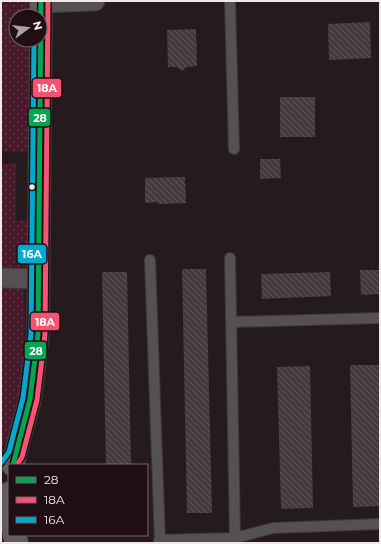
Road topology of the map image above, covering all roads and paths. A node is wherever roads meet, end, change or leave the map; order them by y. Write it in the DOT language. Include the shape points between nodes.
graph roads {
  1 [pos="95,1"];
  2 [pos="230,1"];
  3 [pos="41,2"];
  4 [pos="234,149"];
  5 [pos="230,258"];
  6 [pos="150,260"];
  7 [pos="1,278"];
  8 [pos="40,278"];
  9 [pos="380,318"];
  10 [pos="231,322"];
  11 [pos="14,460"];
  12 [pos="8,467"];
  13 [pos="1,476"];
  14 [pos="8,510"];
  15 [pos="380,524"];
  16 [pos="7,526"];
  17 [pos="236,538"];
  18 [pos="159,542"];
  1 -- 3 [label="street"];
  2 -- 4 [label="lane"];
  3 -- 8 [label="street"];
  5 -- 10 [label="lane"];
  6 -- 18 [label="lane"];
  7 -- 8 [label="street"];
  8 -- 11 [label="street" via="38,334 30,399"];
  9 -- 10 [label="lane"];
  10 -- 17 [label="lane"];
  12 -- 13 [label="street"];
  14 -- 16 [label="street"];
  15 -- 17 [label="lane" via="273,528"];
  17 -- 18 [label="lane"];
}
